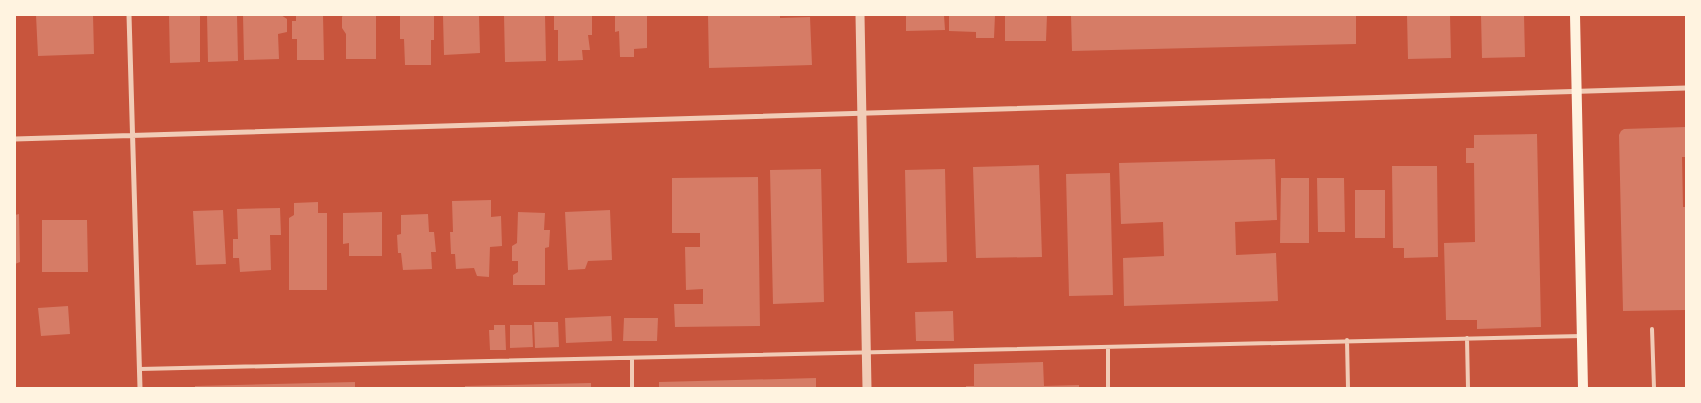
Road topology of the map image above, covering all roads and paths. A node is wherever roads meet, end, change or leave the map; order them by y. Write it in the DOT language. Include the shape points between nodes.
graph roads {
  1 [pos="129,15"];
  2 [pos="860,15"];
  3 [pos="1575,15"];
  4 [pos="1686,88"];
  5 [pos="1577,91"];
  6 [pos="862,113"];
  7 [pos="133,135"];
  8 [pos="15,139"];
  9 [pos="1652,329"];
  10 [pos="1582,336"];
  11 [pos="1467,338"];
  12 [pos="1347,340"];
  13 [pos="1108,347"];
  14 [pos="866,354"];
  15 [pos="632,359"];
  16 [pos="140,369"];
  17 [pos="140,388"];
  18 [pos="632,388"];
  19 [pos="867,388"];
  20 [pos="1108,388"];
  21 [pos="1348,388"];
  22 [pos="1468,388"];
  23 [pos="1583,388"];
  24 [pos="1654,388"];
  1 -- 7 [label="street"];
  2 -- 6 [label="street"];
  3 -- 5 [label="main road"];
  4 -- 5 [label="street"];
  5 -- 6 [label="street"];
  5 -- 10 [label="main road"];
  6 -- 7 [label="street"];
  6 -- 14 [label="street"];
  7 -- 8 [label="street"];
  7 -- 16 [label="street"];
  9 -- 24 [label="lane"];
  10 -- 11 [label="lane"];
  10 -- 23 [label="main road"];
  11 -- 12 [label="lane"];
  11 -- 22 [label="lane"];
  12 -- 13 [label="lane"];
  12 -- 21 [label="lane"];
  13 -- 14 [label="lane"];
  13 -- 20 [label="lane"];
  14 -- 15 [label="lane"];
  14 -- 19 [label="street"];
  15 -- 16 [label="lane"];
  15 -- 18 [label="lane"];
  16 -- 17 [label="street"];
}
